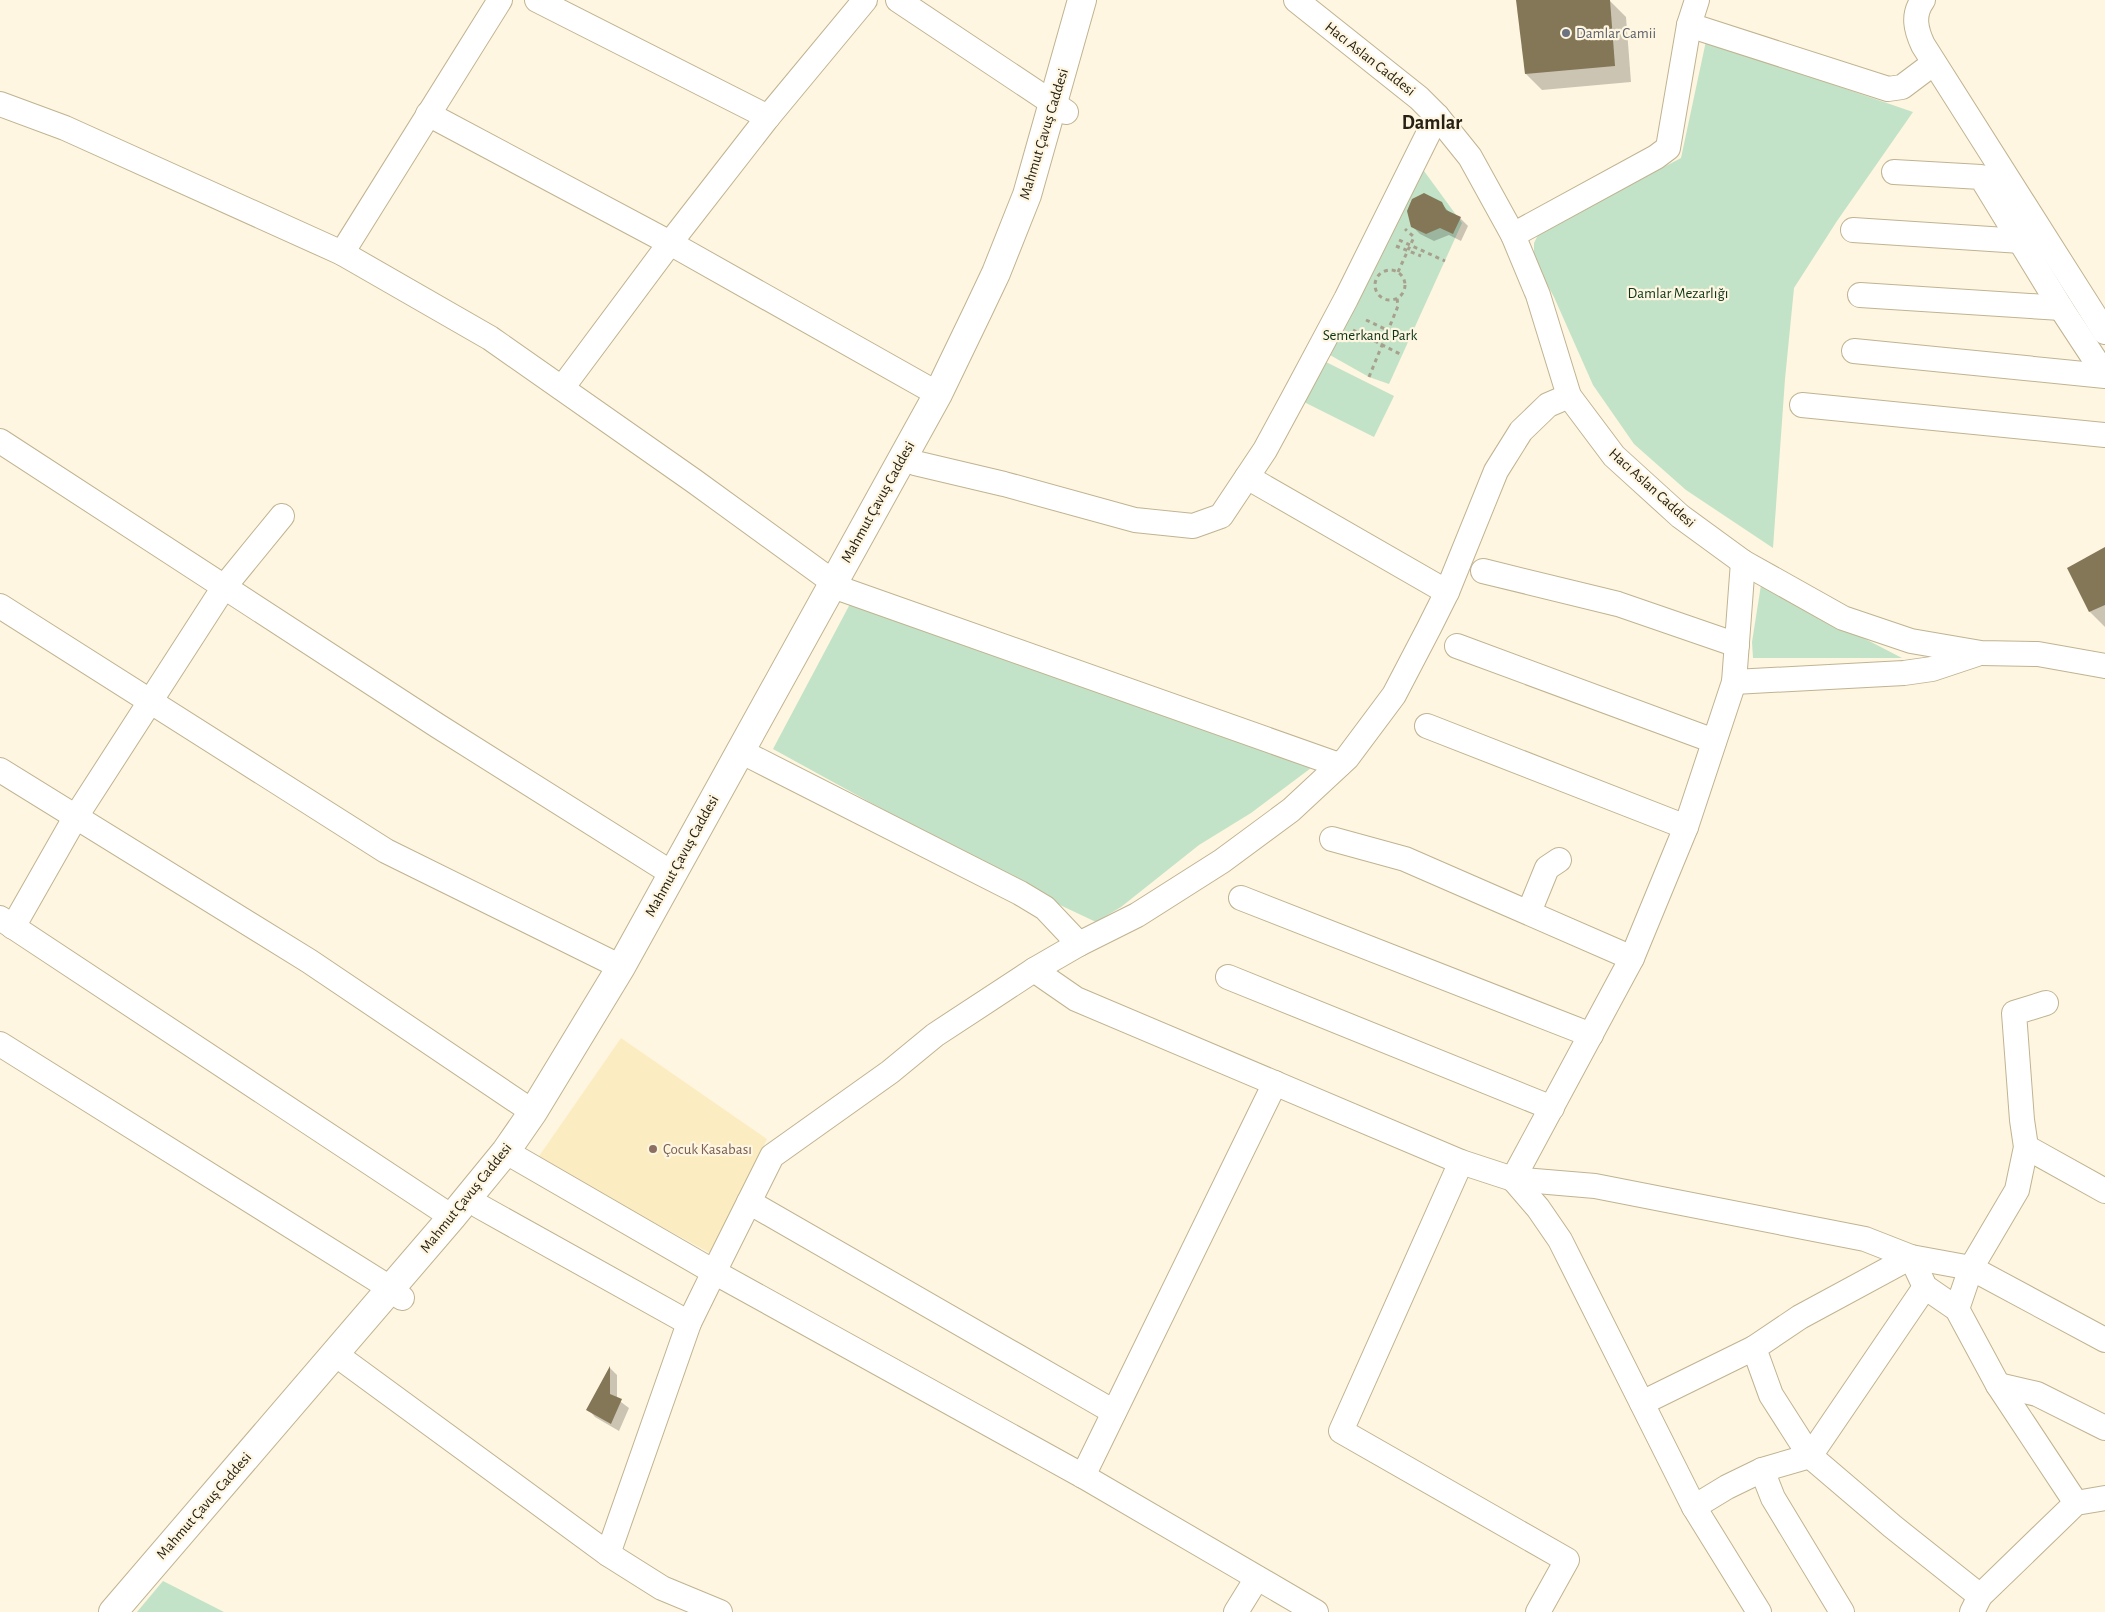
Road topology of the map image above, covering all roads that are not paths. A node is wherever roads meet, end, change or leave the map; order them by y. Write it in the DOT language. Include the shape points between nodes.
graph roads {
  1 [pos="500,0"];
  2 [pos="537,0"];
  3 [pos="865,0"];
  4 [pos="898,0"];
  5 [pos="1082,0"];
  6 [pos="1097,0"];
  7 [pos="1296,0"];
  8 [pos="1697,0"];
  9 [pos="1923,0"];
  10 [pos="1688,25"];
  11 [pos="1934,63"];
  12 [pos="0,104"];
  13 [pos="1060,109"];
  14 [pos="428,114"];
  15 [pos="1437,116"];
  16 [pos="768,117"];
  17 [pos="1894,172"];
  18 [pos="1852,230"];
  19 [pos="1514,235"];
  20 [pos="2021,241"];
  21 [pos="670,243"];
  22 [pos="342,254"];
  23 [pos="1860,295"];
  24 [pos="2062,308"];
  25 [pos="2105,332"];
  26 [pos="1854,351"];
  27 [pos="2105,376"];
  28 [pos="562,388"];
  29 [pos="938,394"];
  30 [pos="1569,396"];
  31 [pos="1802,405"];
  32 [pos="2105,435"];
  33 [pos="0,442"];
  34 [pos="915,463"];
  35 [pos="1247,477"];
  36 [pos="282,516"];
  37 [pos="1742,562"];
  38 [pos="1483,572"];
  39 [pos="839,586"];
  40 [pos="224,587"];
  41 [pos="1447,592"];
  42 [pos="0,606"];
  43 [pos="1737,645"];
  44 [pos="1457,646"];
  45 [pos="1981,652"];
  46 [pos="2105,666"];
  47 [pos="1734,682"];
  48 [pos="149,702"];
  49 [pos="1427,726"];
  50 [pos="1714,741"];
  51 [pos="752,757"];
  52 [pos="1339,765"];
  53 [pos="0,770"];
  54 [pos="76,818"];
  55 [pos="1686,827"];
  56 [pos="1332,839"];
  57 [pos="1559,860"];
  58 [pos="673,874"];
  59 [pos="1241,898"];
  60 [pos="1529,912"];
  61 [pos="7,923"];
  62 [pos="1079,944"];
  63 [pos="1632,958"];
  64 [pos="621,967"];
  65 [pos="1034,970"];
  66 [pos="1228,977"];
  67 [pos="2046,1003"];
  68 [pos="1592,1035"];
  69 [pos="0,1044"];
  70 [pos="1275,1083"];
  71 [pos="1552,1108"];
  72 [pos="533,1112"];
  73 [pos="2026,1147"];
  74 [pos="515,1157"];
  75 [pos="1461,1162"];
  76 [pos="1513,1179"];
  77 [pos="2105,1191"];
  78 [pos="749,1202"];
  79 [pos="479,1206"];
  80 [pos="452,1217"];
  81 [pos="1911,1257"];
  82 [pos="1971,1268"];
  83 [pos="714,1272"];
  84 [pos="1925,1287"];
  85 [pos="396,1293"];
  86 [pos="1957,1309"];
  87 [pos="689,1323"];
  88 [pos="2105,1340"];
  89 [pos="1754,1348"];
  90 [pos="346,1362"];
  91 [pos="1998,1386"];
  92 [pos="1642,1403"];
  93 [pos="1114,1412"];
  94 [pos="2105,1428"];
  95 [pos="1810,1456"];
  96 [pos="1762,1470"];
  97 [pos="1083,1476"];
  98 [pos="2105,1498"];
  99 [pos="2076,1503"];
  100 [pos="1694,1507"];
  101 [pos="608,1554"];
  102 [pos="1257,1578"];
  103 [pos="1976,1604"];
  104 [pos="113,1612"];
  105 [pos="132,1612"];
  106 [pos="720,1612"];
  107 [pos="1236,1612"];
  108 [pos="1316,1612"];
  109 [pos="1538,1612"];
  110 [pos="1759,1612"];
  111 [pos="1842,1612"];
  1 -- 14 [label="street"];
  2 -- 16 [label="street"];
  3 -- 16 [label="street"];
  4 -- 13 [label="street"];
  5 -- 13 [label="main road, Mahmut Çavuş Caddesi"];
  6 -- 13 [label="main road"];
  7 -- 15 [label="street, Hacı Aslan Caddesi"];
  8 -- 10 [label="street"];
  9 -- 11 [label="street" via="1916,16 1916,30"];
  10 -- 11 [label="street" via="1888,89 1902,87"];
  10 -- 19 [label="street" via="1668,148"];
  11 -- 25 [label="street"];
  12 -- 22 [label="street" via="65,128"];
  13 -- 29 [label="main road, Mahmut Çavuş Caddesi" via="996,272"];
  13 -- 34 [label="main road" via="1033,221 946,412"];
  14 -- 21 [label="street"];
  14 -- 22 [label="street"];
  15 -- 19 [label="street, Hacı Aslan Caddesi" via="1470,157"];
  15 -- 35 [label="street" via="1397,199 1386,238 1335,320 1265,450"];
  16 -- 21 [label="street"];
  17 -- 20 [label="street" via="1981,177"];
  18 -- 20 [label="street"];
  19 -- 30 [label="street, Hacı Aslan Caddesi" via="1538,295"];
  20 -- 24 [label="street"];
  21 -- 28 [label="street"];
  21 -- 29 [label="street"];
  22 -- 28 [label="street" via="490,338"];
  23 -- 24 [label="street"];
  24 -- 27 [label="street"];
  26 -- 27 [label="street"];
  28 -- 39 [label="street"];
  29 -- 39 [label="main road, Mahmut Çavuş Caddesi"];
  30 -- 37 [label="street, Hacı Aslan Caddesi" via="1614,456 1680,516"];
  30 -- 41 [label="street" via="1548,405 1521,431 1496,470"];
  31 -- 32 [label="street"];
  33 -- 40 [label="street"];
  34 -- 35 [label="street" via="1135,520 1193,526 1221,516"];
  34 -- 39 [label="main road"];
  35 -- 41 [label="street"];
  36 -- 40 [label="street"];
  37 -- 43 [label="street"];
  37 -- 45 [label="street, Hacı Aslan Caddesi" via="1843,618 1911,641"];
  38 -- 43 [label="street" via="1618,604"];
  39 -- 51 [label="main road"];
  39 -- 52 [label="street"];
  39 -- 58 [label="main road, Mahmut Çavuş Caddesi"];
  40 -- 48 [label="street"];
  40 -- 58 [label="street"];
  41 -- 52 [label="street" via="1394,695"];
  42 -- 48 [label="street"];
  43 -- 47 [label="street"];
  44 -- 50 [label="street"];
  45 -- 46 [label="street, Hacı Aslan Caddesi" via="2038,654"];
  45 -- 47 [label="street" via="1932,669 1904,673"];
  47 -- 50 [label="street"];
  48 -- 54 [label="street"];
  48 -- 64 [label="street" via="386,851"];
  49 -- 55 [label="street"];
  50 -- 55 [label="street"];
  51 -- 62 [label="street" via="1020,893 1045,908"];
  51 -- 74 [label="main road" via="601,1024"];
  52 -- 62 [label="street" via="1291,810 1222,861 1137,915"];
  53 -- 54 [label="street"];
  54 -- 61 [label="street"];
  54 -- 72 [label="street" via="308,961"];
  55 -- 63 [label="street"];
  56 -- 60 [label="street" via="1405,859"];
  57 -- 60 [label="street" via="1547,868"];
  58 -- 64 [label="main road, Mahmut Çavuş Caddesi"];
  59 -- 68 [label="street"];
  60 -- 63 [label="street"];
  61 -- 80 [label="street"];
  62 -- 65 [label="street"];
  63 -- 68 [label="street"];
  64 -- 72 [label="main road, Mahmut Çavuş Caddesi"];
  65 -- 70 [label="street" via="1076,999"];
  65 -- 78 [label="street" via="935,1035 890,1072 772,1156"];
  66 -- 71 [label="street"];
  67 -- 73 [label="street" via="2014,1013"];
  68 -- 71 [label="street"];
  69 -- 85 [label="street"];
  70 -- 75 [label="street"];
  70 -- 93 [label="street"];
  71 -- 76 [label="street"];
  72 -- 80 [label="main road, Mahmut Çavuş Caddesi"];
  73 -- 77 [label="street"];
  73 -- 82 [label="street" via="2017,1190"];
  74 -- 79 [label="main road"];
  74 -- 83 [label="street"];
  75 -- 76 [label="street"];
  75 -- 109 [label="street" via="1341,1431 1567,1560"];
  76 -- 81 [label="street" via="1595,1186 1865,1239"];
  76 -- 92 [label="street" via="1560,1240"];
  78 -- 83 [label="street"];
  78 -- 93 [label="street"];
  79 -- 85 [label="main road"];
  79 -- 87 [label="street"];
  80 -- 85 [label="main road, Mahmut Çavuş Caddesi"];
  81 -- 82 [label="street"];
  81 -- 84 [label="street"];
  81 -- 89 [label="street" via="1800,1317"];
  82 -- 86 [label="street"];
  82 -- 88 [label="street"];
  83 -- 87 [label="street"];
  83 -- 97 [label="street"];
  84 -- 86 [label="street"];
  84 -- 95 [label="street"];
  85 -- 90 [label="main road"];
  85 -- 104 [label="main road, Mahmut Çavuş Caddesi"];
  86 -- 91 [label="street"];
  87 -- 101 [label="street"];
  89 -- 92 [label="street"];
  89 -- 95 [label="street" via="1770,1395"];
  90 -- 101 [label="street"];
  90 -- 105 [label="main road"];
  91 -- 94 [label="street" via="2037,1394"];
  91 -- 99 [label="street"];
  92 -- 100 [label="street"];
  93 -- 97 [label="street"];
  95 -- 96 [label="street"];
  95 -- 103 [label="street"];
  96 -- 100 [label="street"];
  96 -- 111 [label="street" via="1773,1498"];
  97 -- 102 [label="street"];
  98 -- 99 [label="street"];
  99 -- 103 [label="street"];
  100 -- 110 [label="street"];
  101 -- 106 [label="street" via="662,1588"];
  102 -- 107 [label="street"];
  102 -- 108 [label="street"];
}
